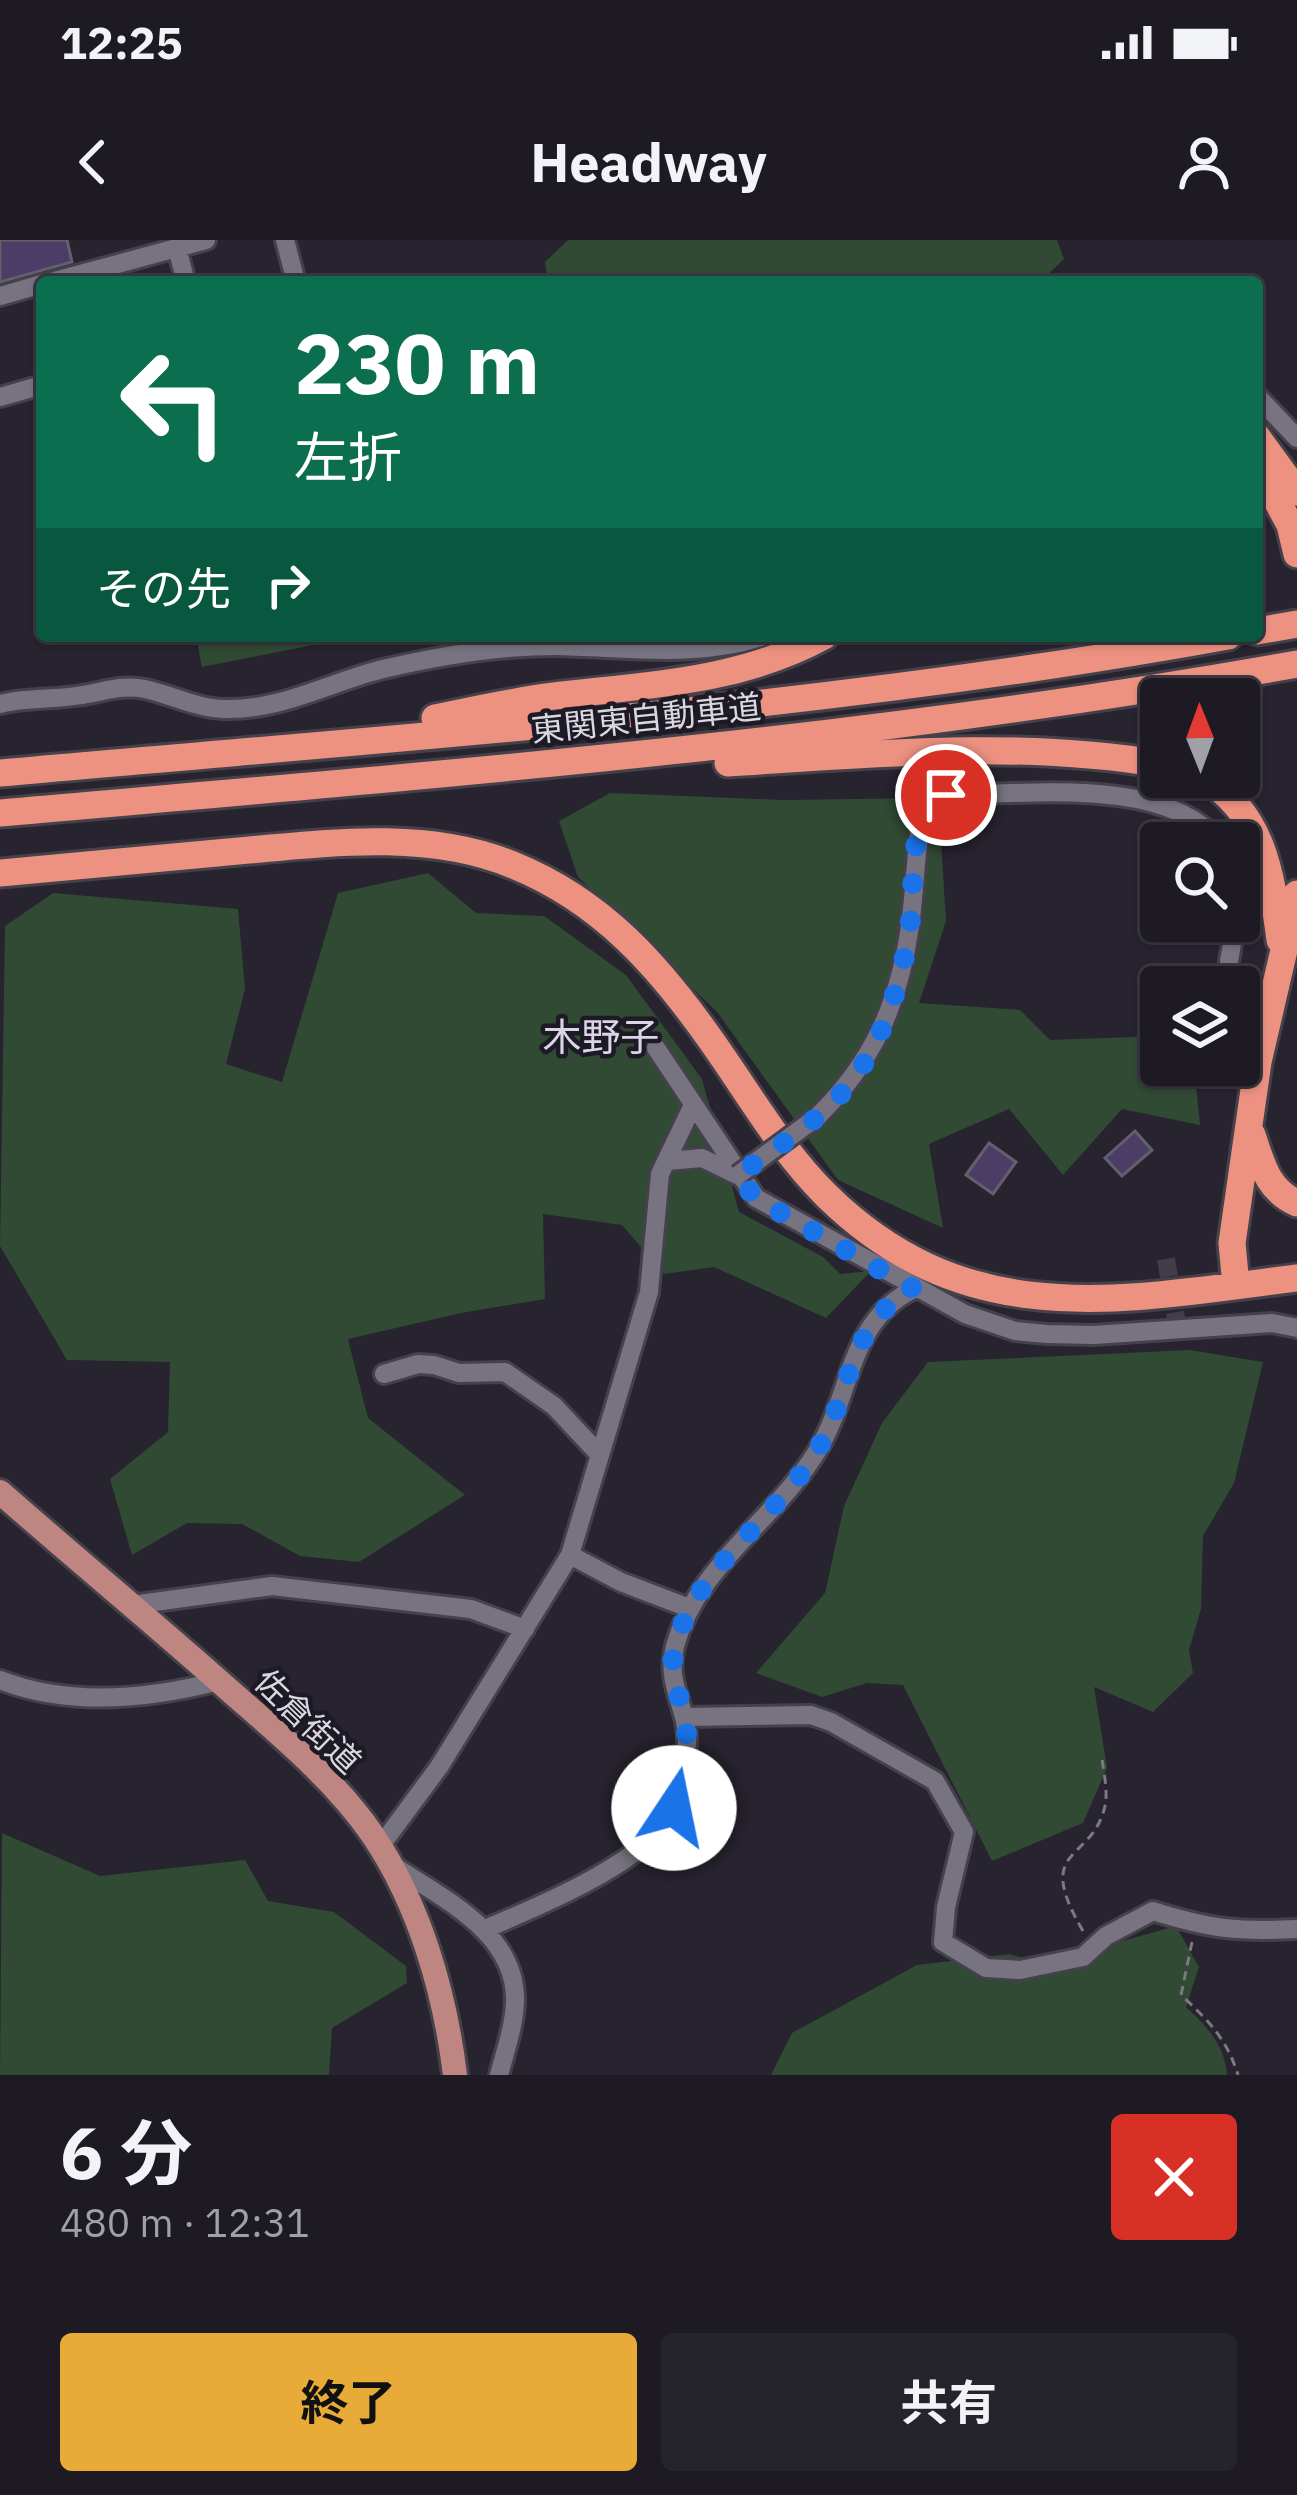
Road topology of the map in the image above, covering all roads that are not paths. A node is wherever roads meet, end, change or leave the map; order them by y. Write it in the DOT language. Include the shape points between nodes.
graph roads {
  1 [pos="206,240"];
  2 [pos="285,240"];
  3 [pos="177,248"];
  4 [pos="72,276"];
  5 [pos="184,276"];
  6 [pos="294,276"];
  7 [pos="36,286"];
  8 [pos="0,296"];
  9 [pos="36,387"];
  10 [pos="0,397"];
  11 [pos="1263,402"];
  12 [pos="1297,439"];
  13 [pos="1263,444"];
  14 [pos="1263,474"];
  15 [pos="1297,492"];
  16 [pos="1297,554"];
  17 [pos="1297,614"];
  18 [pos="1263,617"];
  19 [pos="1297,623"];
  20 [pos="1263,630"];
  21 [pos="746,642"];
  22 [pos="812,642"];
  23 [pos="1188,642"];
  24 [pos="1297,664"];
  25 [pos="0,704"];
  26 [pos="302,746"];
  27 [pos="1140,761"];
  28 [pos="0,773"];
  29 [pos="339,785"];
  30 [pos="1230,798"];
  31 [pos="0,814"];
  32 [pos="1200,822"];
  33 [pos="0,873"];
  34 [pos="1297,894"];
  35 [pos="1232,942"];
  36 [pos="1282,956"];
  37 [pos="1229,961"];
  38 [pos="656,1048"];
  39 [pos="693,1105"];
  40 [pos="1249,1126"];
  41 [pos="668,1161"];
  42 [pos="738,1175"];
  43 [pos="1297,1204"];
  44 [pos="1297,1278"];
  45 [pos="1236,1286"];
  46 [pos="914,1289"];
  47 [pos="1297,1328"];
  48 [pos="385,1374"];
  49 [pos="599,1454"];
  50 [pos="0,1492"];
  51 [pos="570,1555"];
  52 [pos="132,1605"];
  53 [pos="688,1608"];
  54 [pos="525,1629"];
  55 [pos="0,1680"];
  56 [pos="219,1681"];
  57 [pos="684,1717"];
  58 [pos="383,1855"];
  59 [pos="485,1929"];
  60 [pos="1297,1929"];
  61 [pos="455,2075"];
  62 [pos="499,2075"];
  1 -- 3 [label="street"];
  2 -- 6 [label="street"];
  3 -- 4 [label="street"];
  3 -- 5 [label="street"];
  7 -- 8 [label="street"];
  9 -- 10 [label="street"];
  11 -- 12 [label="street"];
  13 -- 15 [label="highway"];
  14 -- 16 [label="highway"];
  17 -- 18 [label="highway"];
  19 -- 20 [label="highway"];
  21 -- 25 [label="street" via="693,651 500,649 383,669 269,706 224,709 122,687"];
  22 -- 26 [label="highway" via="706,678 534,699"];
  23 -- 26 [label="highway, 東関東自動車道" via="879,688"];
  24 -- 29 [label="highway, 東関東自動車道" via="908,724"];
  26 -- 28 [label="highway, 東関東自動車道"];
  27 -- 29 [label="highway" via="933,751"];
  29 -- 31 [label="highway, 東関東自動車道"];
  30 -- 36 [label="highway" via="1259,838"];
  32 -- 42 [label="street, bridge" via="1146,800 946,795 921,822 910,927 884,1025 850,1084"];
  33 -- 45 [label="highway" via="332,843 457,849 510,863 562,888 645,953 826,1196 885,1240 959,1279 1041,1299"];
  34 -- 36 [label="highway"];
  35 -- 37 [label="street"];
  36 -- 40 [label="highway"];
  38 -- 39 [label="street"];
  39 -- 41 [label="street"];
  39 -- 42 [label="street"];
  40 -- 43 [label="highway" via="1268,1181"];
  40 -- 45 [label="highway" via="1232,1243"];
  41 -- 42 [label="street" via="702,1158"];
  41 -- 49 [label="street" via="657,1188 649,1292"];
  42 -- 46 [label="street" via="755,1198"];
  44 -- 45 [label="highway"];
  46 -- 47 [label="street" via="989,1323 1047,1334"];
  46 -- 53 [label="street" via="868,1325 819,1448"];
  48 -- 49 [label="street" via="418,1364 505,1372 554,1406"];
  49 -- 51 [label="street"];
  50 -- 52 [label="main road, 佐倉街道"];
  51 -- 53 [label="street"];
  51 -- 54 [label="street"];
  52 -- 54 [label="street" via="272,1586 471,1609"];
  52 -- 56 [label="main road, 佐倉街道"];
  53 -- 57 [label="street" via="671,1670"];
  54 -- 58 [label="street"];
  55 -- 56 [label="street" via="27,1690 126,1697"];
  56 -- 58 [label="main road, 佐倉街道" via="313,1767"];
  57 -- 59 [label="street" via="682,1773 662,1827 572,1892"];
  57 -- 60 [label="street" via="811,1715 935,1781 964,1832 944,1942 986,1968 1083,1957 1154,1911 1241,1932"];
  58 -- 59 [label="street"];
  58 -- 61 [label="main road, 佐倉街道" via="436,1972"];
  59 -- 62 [label="street" via="503,1955 515,2002"];
}
